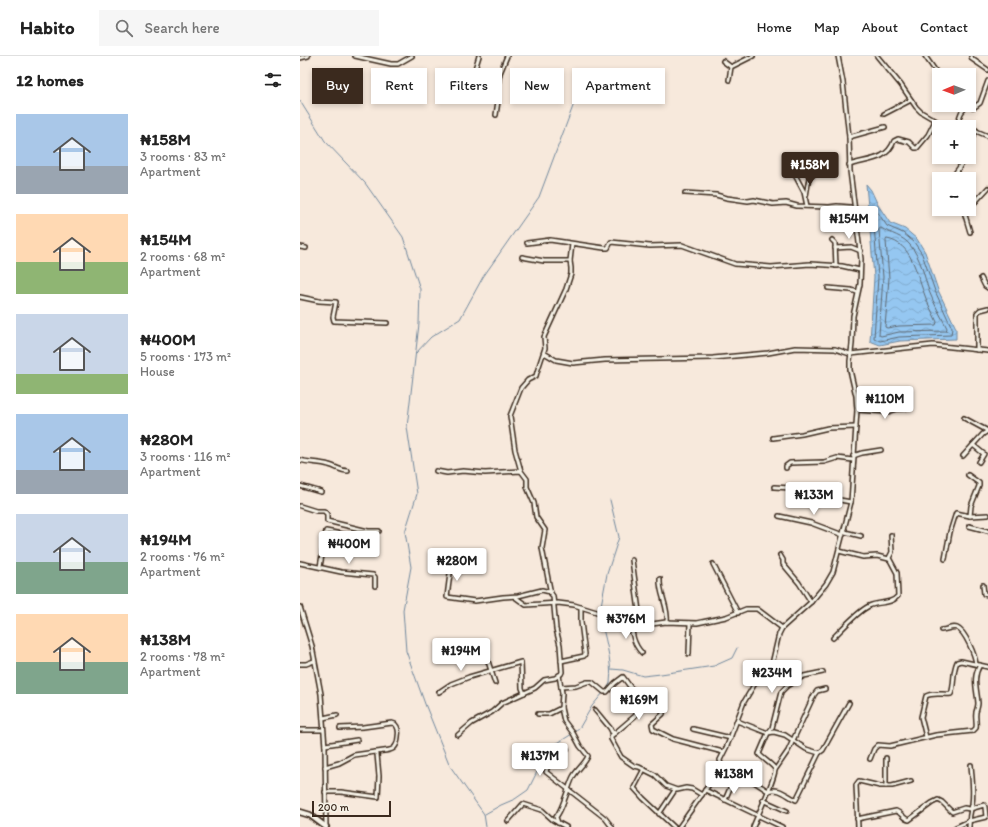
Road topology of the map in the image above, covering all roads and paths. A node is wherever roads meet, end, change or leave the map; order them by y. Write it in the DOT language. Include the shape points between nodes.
graph roads {
  1 [pos="308,56"];
  2 [pos="355,56"];
  3 [pos="412,56"];
  4 [pos="480,56"];
  5 [pos="507,56"];
  6 [pos="753,56"];
  7 [pos="838,56"];
  8 [pos="877,56"];
  9 [pos="925,56"];
  10 [pos="971,56"];
  11 [pos="300,58"];
  12 [pos="723,61"];
  13 [pos="731,67"];
  14 [pos="475,68"];
  15 [pos="933,68"];
  16 [pos="988,70"];
  17 [pos="729,80"];
  18 [pos="988,80"];
  19 [pos="911,100"];
  20 [pos="976,106"];
  21 [pos="884,114"];
  22 [pos="496,115"];
  23 [pos="935,120"];
  24 [pos="885,127"];
  25 [pos="932,128"];
  26 [pos="976,130"];
  27 [pos="988,136"];
  28 [pos="849,137"];
  29 [pos="850,165"];
  30 [pos="794,173"];
  31 [pos="813,175"];
  32 [pos="808,182"];
  33 [pos="802,187"];
  34 [pos="988,188"];
  35 [pos="684,193"];
  36 [pos="806,196"];
  37 [pos="976,201"];
  38 [pos="807,206"];
  39 [pos="855,209"];
  40 [pos="965,216"];
  41 [pos="970,232"];
  42 [pos="832,240"];
  43 [pos="527,243"];
  44 [pos="572,244"];
  45 [pos="300,247"];
  46 [pos="306,248"];
  47 [pos="835,248"];
  48 [pos="861,251"];
  49 [pos="522,258"];
  50 [pos="570,261"];
  51 [pos="836,266"];
  52 [pos="860,270"];
  53 [pos="981,278"];
  54 [pos="828,288"];
  55 [pos="988,288"];
  56 [pos="857,292"];
  57 [pos="300,297"];
  58 [pos="988,308"];
  59 [pos="388,323"];
  60 [pos="977,350"];
  61 [pos="988,352"];
  62 [pos="544,353"];
  63 [pos="850,354"];
  64 [pos="909,394"];
  65 [pos="857,410"];
  66 [pos="964,418"];
  67 [pos="856,427"];
  68 [pos="988,431"];
  69 [pos="773,438"];
  70 [pos="973,445"];
  71 [pos="881,450"];
  72 [pos="854,456"];
  73 [pos="963,456"];
  74 [pos="300,460"];
  75 [pos="853,460"];
  76 [pos="979,462"];
  77 [pos="786,468"];
  78 [pos="348,471"];
  79 [pos="436,471"];
  80 [pos="521,471"];
  81 [pos="968,476"];
  82 [pos="300,486"];
  83 [pos="774,487"];
  84 [pos="321,492"];
  85 [pos="851,502"];
  86 [pos="300,506"];
  87 [pos="988,515"];
  88 [pos="779,516"];
  89 [pos="970,516"];
  90 [pos="969,526"];
  91 [pos="845,530"];
  92 [pos="379,531"];
  93 [pos="988,531"];
  94 [pos="843,535"];
  95 [pos="891,535"];
  96 [pos="861,536"];
  97 [pos="367,539"];
  98 [pos="840,551"];
  99 [pos="780,555"];
  100 [pos="887,558"];
  101 [pos="945,559"];
  102 [pos="632,560"];
  103 [pos="300,563"];
  104 [pos="713,564"];
  105 [pos="480,566"];
  106 [pos="320,567"];
  107 [pos="660,579"];
  108 [pos="375,586"];
  109 [pos="984,586"];
  110 [pos="551,594"];
  111 [pos="988,595"];
  112 [pos="515,596"];
  113 [pos="811,602"];
  114 [pos="554,604"];
  115 [pos="300,607"];
  116 [pos="581,607"];
  117 [pos="738,613"];
  118 [pos="632,619"];
  119 [pos="641,622"];
  120 [pos="667,622"];
  121 [pos="648,623"];
  122 [pos="690,623"];
  123 [pos="782,628"];
  124 [pos="942,630"];
  125 [pos="632,633"];
  126 [pos="833,638"];
  127 [pos="642,654"];
  128 [pos="689,654"];
  129 [pos="486,655"];
  130 [pos="314,661"];
  131 [pos="561,661"];
  132 [pos="300,664"];
  133 [pos="978,664"];
  134 [pos="988,667"];
  135 [pos="491,672"];
  136 [pos="823,672"];
  137 [pos="559,675"];
  138 [pos="495,683"];
  139 [pos="561,687"];
  140 [pos="825,690"];
  141 [pos="439,692"];
  142 [pos="524,693"];
  143 [pos="649,696"];
  144 [pos="644,702"];
  145 [pos="664,703"];
  146 [pos="849,703"];
  147 [pos="561,708"];
  148 [pos="595,710"];
  149 [pos="538,714"];
  150 [pos="337,715"];
  151 [pos="323,718"];
  152 [pos="737,721"];
  153 [pos="340,728"];
  154 [pos="693,729"];
  155 [pos="300,730"];
  156 [pos="324,730"];
  157 [pos="615,733"];
  158 [pos="768,733"];
  159 [pos="458,735"];
  160 [pos="730,738"];
  161 [pos="926,738"];
  162 [pos="793,739"];
  163 [pos="357,740"];
  164 [pos="325,745"];
  165 [pos="567,749"];
  166 [pos="376,752"];
  167 [pos="723,752"];
  168 [pos="819,753"];
  169 [pos="886,758"];
  170 [pos="870,759"];
  171 [pos="720,765"];
  172 [pos="971,765"];
  173 [pos="325,767"];
  174 [pos="644,769"];
  175 [pos="775,770"];
  176 [pos="736,774"];
  177 [pos="911,781"];
  178 [pos="886,786"];
  179 [pos="568,790"];
  180 [pos="676,790"];
  181 [pos="705,790"];
  182 [pos="768,791"];
  183 [pos="325,792"];
  184 [pos="702,795"];
  185 [pos="725,800"];
  186 [pos="763,800"];
  187 [pos="970,809"];
  188 [pos="787,811"];
  189 [pos="300,812"];
  190 [pos="659,814"];
  191 [pos="758,816"];
  192 [pos="987,817"];
  193 [pos="858,820"];
  194 [pos="508,821"];
  195 [pos="969,821"];
  196 [pos="558,823"];
  197 [pos="326,827"];
  198 [pos="554,827"];
  199 [pos="566,827"];
  200 [pos="612,827"];
  201 [pos="674,827"];
  202 [pos="679,827"];
  203 [pos="753,827"];
  204 [pos="782,827"];
  205 [pos="858,827"];
  206 [pos="956,827"];
  207 [pos="969,827"];
  1 -- 11 [label="street"];
  2 -- 3 [label="street" via="398,64"];
  4 -- 14 [label="street"];
  5 -- 22 [label="street" via="500,73"];
  6 -- 13 [label="street"];
  7 -- 28 [label="street"];
  8 -- 19 [label="street" via="902,85"];
  9 -- 15 [label="street"];
  10 -- 16 [label="street"];
  12 -- 13 [label="street"];
  13 -- 17 [label="street"];
  18 -- 20 [label="street" via="980,103"];
  19 -- 21 [label="street"];
  19 -- 23 [label="street" via="916,107"];
  24 -- 28 [label="street"];
  25 -- 29 [label="street" via="917,148 898,139 894,141 888,153 877,159"];
  26 -- 27 [label="street"];
  28 -- 29 [label="street"];
  29 -- 39 [label="street"];
  30 -- 33 [label="street"];
  31 -- 32 [label="street"];
  32 -- 33 [label="street"];
  32 -- 36 [label="street"];
  33 -- 36 [label="street"];
  34 -- 37 [label="street"];
  35 -- 38 [label="street"];
  36 -- 38 [label="street"];
  38 -- 39 [label="street"];
  39 -- 48 [label="street"];
  40 -- 41 [label="street"];
  42 -- 47 [label="street"];
  43 -- 44 [label="street" via="550,240"];
  44 -- 50 [label="street"];
  44 -- 51 [label="street" via="608,248 611,242 650,246 675,244 735,264 771,267 810,264"];
  45 -- 46 [label="street"];
  47 -- 48 [label="street"];
  47 -- 51 [label="street"];
  48 -- 52 [label="street"];
  49 -- 50 [label="street"];
  50 -- 62 [label="street" via="569,281 544,337"];
  51 -- 52 [label="street"];
  52 -- 56 [label="street"];
  53 -- 55 [label="street"];
  54 -- 56 [label="street"];
  56 -- 63 [label="street"];
  57 -- 59 [label="street" via="336,302 334,321"];
  58 -- 60 [label="street" via="977,313"];
  60 -- 61 [label="street"];
  60 -- 63 [label="street" via="933,345"];
  62 -- 63 [label="street" via="556,360 572,363 713,358 795,348 836,349"];
  62 -- 80 [label="street" via="536,376 528,380 519,392 510,416"];
  63 -- 65 [label="street"];
  64 -- 65 [label="street" via="908,408 888,412"];
  65 -- 67 [label="street"];
  66 -- 68 [label="street"];
  67 -- 69 [label="street" via="828,428"];
  67 -- 72 [label="street"];
  68 -- 70 [label="street"];
  70 -- 73 [label="street"];
  70 -- 76 [label="street" via="984,454"];
  71 -- 72 [label="street"];
  72 -- 75 [label="street"];
  74 -- 78 [label="street"];
  75 -- 77 [label="street" via="837,458 824,462 790,464"];
  75 -- 85 [label="street"];
  79 -- 80 [label="street"];
  80 -- 110 [label="street" via="527,479 536,517 545,530 542,548"];
  81 -- 89 [label="street" via="979,485"];
  82 -- 84 [label="street"];
  83 -- 85 [label="street" via="791,488 812,495"];
  85 -- 91 [label="street"];
  86 -- 92 [label="street" via="324,511 327,514 327,521 368,531"];
  87 -- 89 [label="street"];
  88 -- 94 [label="street" via="811,523"];
  89 -- 101 [label="street" via="956,513"];
  90 -- 93 [label="street"];
  91 -- 94 [label="street"];
  91 -- 96 [label="street"];
  94 -- 98 [label="street"];
  95 -- 100 [label="street" via="892,552"];
  97 -- 106 [label="street" via="326,531"];
  98 -- 100 [label="street" via="863,557"];
  98 -- 113 [label="street" via="830,578"];
  99 -- 113 [label="street" via="783,564 792,572"];
  100 -- 126 [label="street" via="897,573 898,596 892,601 862,610"];
  102 -- 121 [label="street" via="639,611"];
  103 -- 106 [label="street"];
  104 -- 117 [label="street"];
  105 -- 112 [label="street" via="453,562 448,598 476,601"];
  106 -- 108 [label="street" via="373,575"];
  107 -- 120 [label="street" via="659,588 667,611"];
  109 -- 111 [label="street" via="984,594"];
  110 -- 112 [label="street" via="542,590"];
  110 -- 114 [label="street"];
  112 -- 114 [label="street" via="526,605"];
  113 -- 123 [label="street"];
  114 -- 116 [label="street"];
  114 -- 131 [label="street"];
  115 -- 130 [label="street"];
  116 -- 118 [label="street" via="597,613 626,614"];
  116 -- 131 [label="street" via="585,654"];
  117 -- 122 [label="street"];
  117 -- 123 [label="street" via="746,609 757,609"];
  118 -- 119 [label="street"];
  118 -- 125 [label="street"];
  119 -- 121 [label="street"];
  119 -- 125 [label="street" via="636,624"];
  120 -- 121 [label="street"];
  120 -- 122 [label="street"];
  122 -- 128 [label="street"];
  123 -- 152 [label="street" via="772,664 744,702"];
  124 -- 133 [label="street" via="955,627 960,630"];
  125 -- 127 [label="street" via="635,644"];
  129 -- 135 [label="street"];
  130 -- 132 [label="street"];
  130 -- 151 [label="street"];
  131 -- 137 [label="street" via="562,672"];
  133 -- 134 [label="street"];
  133 -- 161 [label="street" via="975,682 978,702 976,728 960,734"];
  133 -- 161 [label="street" via="957,662 951,694 926,696 921,717"];
  135 -- 138 [label="street"];
  135 -- 141 [label="street" via="468,677"];
  135 -- 142 [label="street" via="521,662"];
  136 -- 158 [label="street" via="804,676 781,692 772,728"];
  137 -- 139 [label="street"];
  137 -- 142 [label="street" via="544,680"];
  139 -- 144 [label="street" via="592,682 607,692 623,677 631,688 642,696"];
  139 -- 147 [label="street"];
  140 -- 162 [label="street" via="814,695"];
  142 -- 159 [label="street" via="502,703"];
  143 -- 144 [label="street"];
  144 -- 157 [label="street" via="635,716"];
  145 -- 167 [label="street" via="663,714 652,724 654,729 673,739"];
  146 -- 168 [label="street"];
  147 -- 149 [label="street" via="549,714"];
  147 -- 179 [label="street" via="564,721 588,756"];
  148 -- 157 [label="street"];
  150 -- 151 [label="street"];
  151 -- 156 [label="street"];
  152 -- 158 [label="street"];
  152 -- 160 [label="street"];
  153 -- 166 [label="street" via="396,724 398,729 395,748"];
  154 -- 160 [label="street"];
  155 -- 156 [label="street"];
  156 -- 164 [label="street"];
  157 -- 174 [label="street" via="611,739 619,755 634,766"];
  158 -- 162 [label="street" via="774,732"];
  158 -- 175 [label="street" via="758,754"];
  160 -- 167 [label="street"];
  161 -- 170 [label="street" via="890,746 878,745"];
  162 -- 168 [label="street" via="806,749"];
  162 -- 175 [label="street"];
  163 -- 164 [label="street"];
  164 -- 173 [label="street"];
  165 -- 179 [label="street" via="553,758 546,771"];
  166 -- 173 [label="street" via="354,756"];
  166 -- 183 [label="street" via="378,797"];
  167 -- 171 [label="street"];
  168 -- 182 [label="street" via="796,800 781,791"];
  169 -- 178 [label="street"];
  171 -- 176 [label="street"];
  171 -- 181 [label="street"];
  172 -- 187 [label="street"];
  173 -- 183 [label="street"];
  174 -- 180 [label="street" via="666,786"];
  174 -- 190 [label="street" via="634,788"];
  175 -- 182 [label="street"];
  176 -- 182 [label="street" via="745,776"];
  176 -- 185 [label="street"];
  177 -- 178 [label="street"];
  178 -- 193 [label="street" via="859,781 856,785"];
  179 -- 196 [label="street" via="556,817"];
  179 -- 200 [label="street" via="605,818"];
  180 -- 184 [label="street" via="692,789"];
  180 -- 190 [label="street"];
  181 -- 184 [label="street"];
  181 -- 185 [label="street"];
  182 -- 186 [label="street"];
  183 -- 197 [label="street"];
  184 -- 202 [label="street"];
  185 -- 191 [label="street"];
  186 -- 188 [label="street"];
  186 -- 191 [label="street"];
  187 -- 192 [label="street" via="984,805"];
  187 -- 193 [label="street" via="952,812 938,800 909,820 896,811"];
  187 -- 195 [label="street"];
  189 -- 197 [label="main road" via="310,815"];
  190 -- 201 [label="street"];
  191 -- 203 [label="street"];
  191 -- 204 [label="street"];
  192 -- 195 [label="street"];
  193 -- 205 [label="street"];
  194 -- 196 [label="street" via="523,804 542,810"];
  195 -- 206 [label="street"];
  195 -- 207 [label="street"];
  196 -- 198 [label="street"];
  196 -- 199 [label="street"];
}
